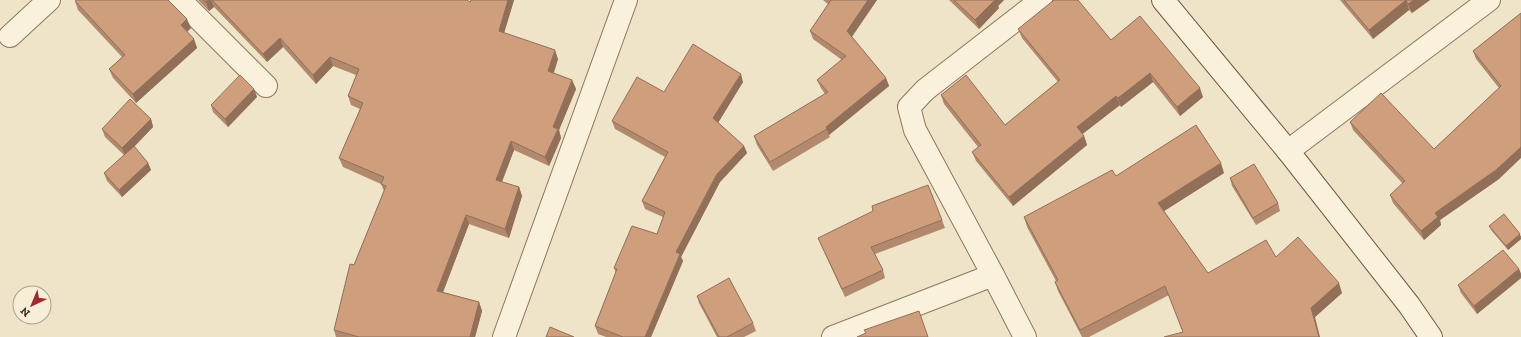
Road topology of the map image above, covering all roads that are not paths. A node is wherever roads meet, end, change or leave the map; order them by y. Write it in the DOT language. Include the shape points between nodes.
graph roads {
  1 [pos="49,0"];
  2 [pos="180,0"];
  3 [pos="626,0"];
  4 [pos="1041,0"];
  5 [pos="1163,0"];
  6 [pos="1490,0"];
  7 [pos="10,36"];
  8 [pos="266,86"];
  9 [pos="1288,151"];
  10 [pos="993,275"];
  11 [pos="504,337"];
  12 [pos="833,337"];
  13 [pos="1025,337"];
  14 [pos="1431,337"];
  1 -- 7 [label="street"];
  2 -- 8 [label="street"];
  3 -- 11 [label="street"];
  4 -- 10 [label="street" via="925,90 909,107 915,130"];
  5 -- 9 [label="street"];
  6 -- 9 [label="street"];
  9 -- 14 [label="street" via="1409,305"];
  10 -- 12 [label="street"];
  10 -- 13 [label="street"];
}
